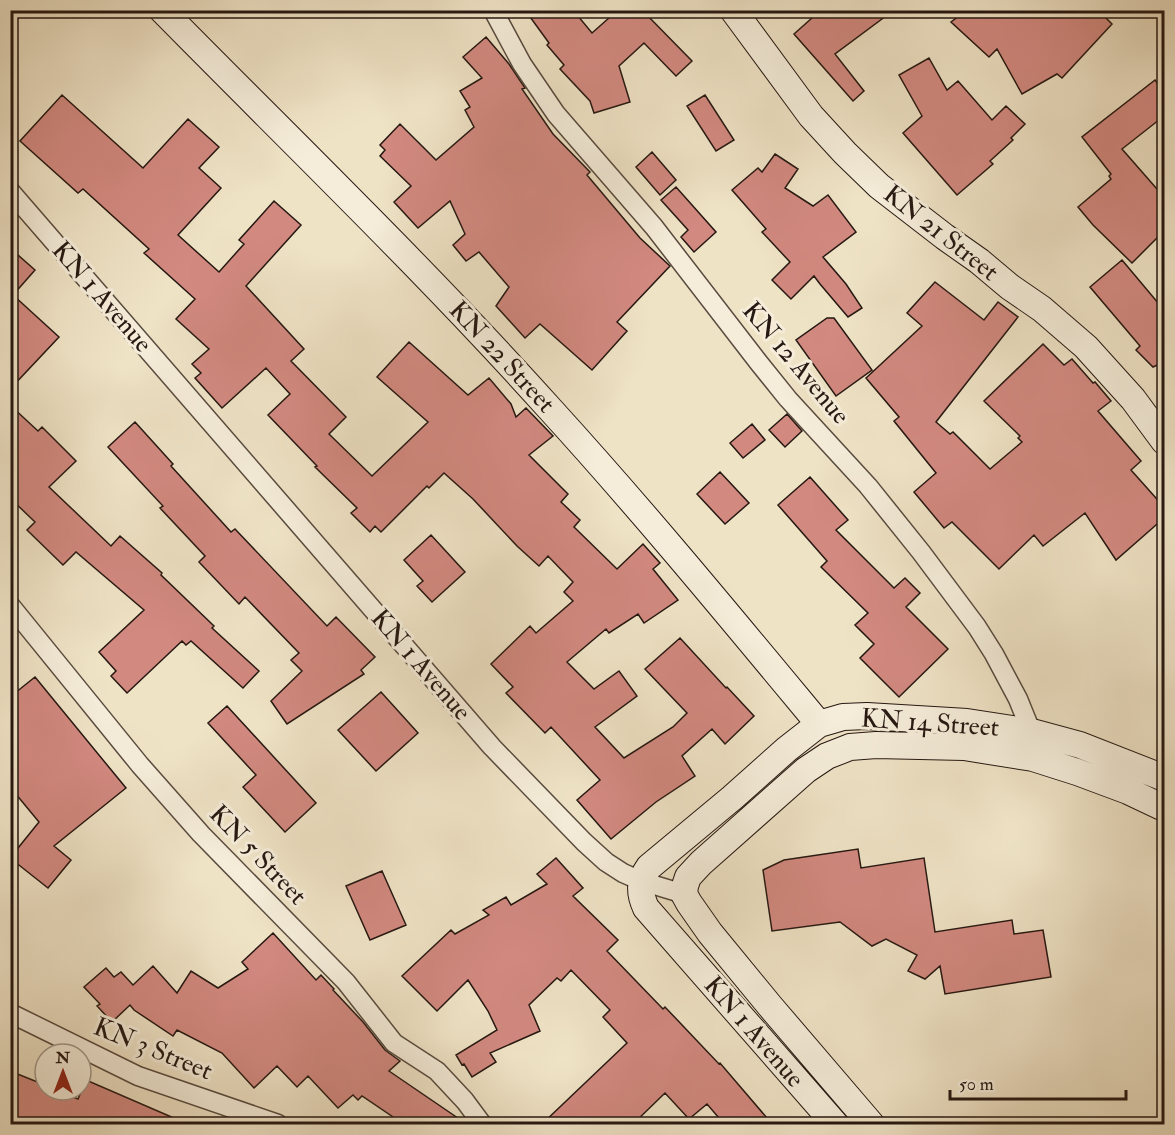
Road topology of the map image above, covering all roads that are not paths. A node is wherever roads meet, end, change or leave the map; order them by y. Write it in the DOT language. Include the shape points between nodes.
graph roads {
  1 [pos="162,10"];
  2 [pos="494,10"];
  3 [pos="733,10"];
  4 [pos="10,191"];
  5 [pos="1164,441"];
  6 [pos="10,605"];
  7 [pos="819,724"];
  8 [pos="1032,732"];
  9 [pos="838,752"];
  10 [pos="1040,760"];
  11 [pos="1164,778"];
  12 [pos="1164,808"];
  13 [pos="642,881"];
  14 [pos="684,894"];
  15 [pos="10,1012"];
  16 [pos="278,1125"];
  17 [pos="482,1125"];
  18 [pos="835,1125"];
  19 [pos="871,1125"];
  1 -- 7 [label="street, KN 22 Street" via="550,408 678,553"];
  2 -- 8 [label="street, KN 12 Avenue" via="522,64 556,114 654,227 789,399 868,486 977,627"];
  3 -- 5 [label="street, KN 21 Street" via="811,116 845,153 879,186 1086,346"];
  4 -- 13 [label="street, KN 1 Avenue" via="492,747 606,862"];
  6 -- 17 [label="street, KN 5 Street" via="201,834 346,982 394,1043 437,1071"];
  7 -- 8 [label="street, KN 14 Street" via="867,716 967,722"];
  7 -- 9 [label="street"];
  7 -- 13 [label="street, KN 14 Street" via="649,867"];
  8 -- 10 [label="street, KN 12 Avenue"];
  8 -- 11 [label="street, KN 14 Street" via="1080,745"];
  9 -- 10 [label="street, KN 14 Street" via="850,747 964,747"];
  9 -- 14 [label="street, KN 14 Street" via="806,770 701,864 688,877"];
  10 -- 12 [label="street, KN 14 Street"];
  13 -- 14 [label="street"];
  13 -- 18 [label="street, KN 1 Avenue" via="640,889 646,908"];
  14 -- 19 [label="street, KN 1 Avenue" via="711,933"];
  15 -- 16 [label="street, KN 3 Street" via="138,1076"];
}
